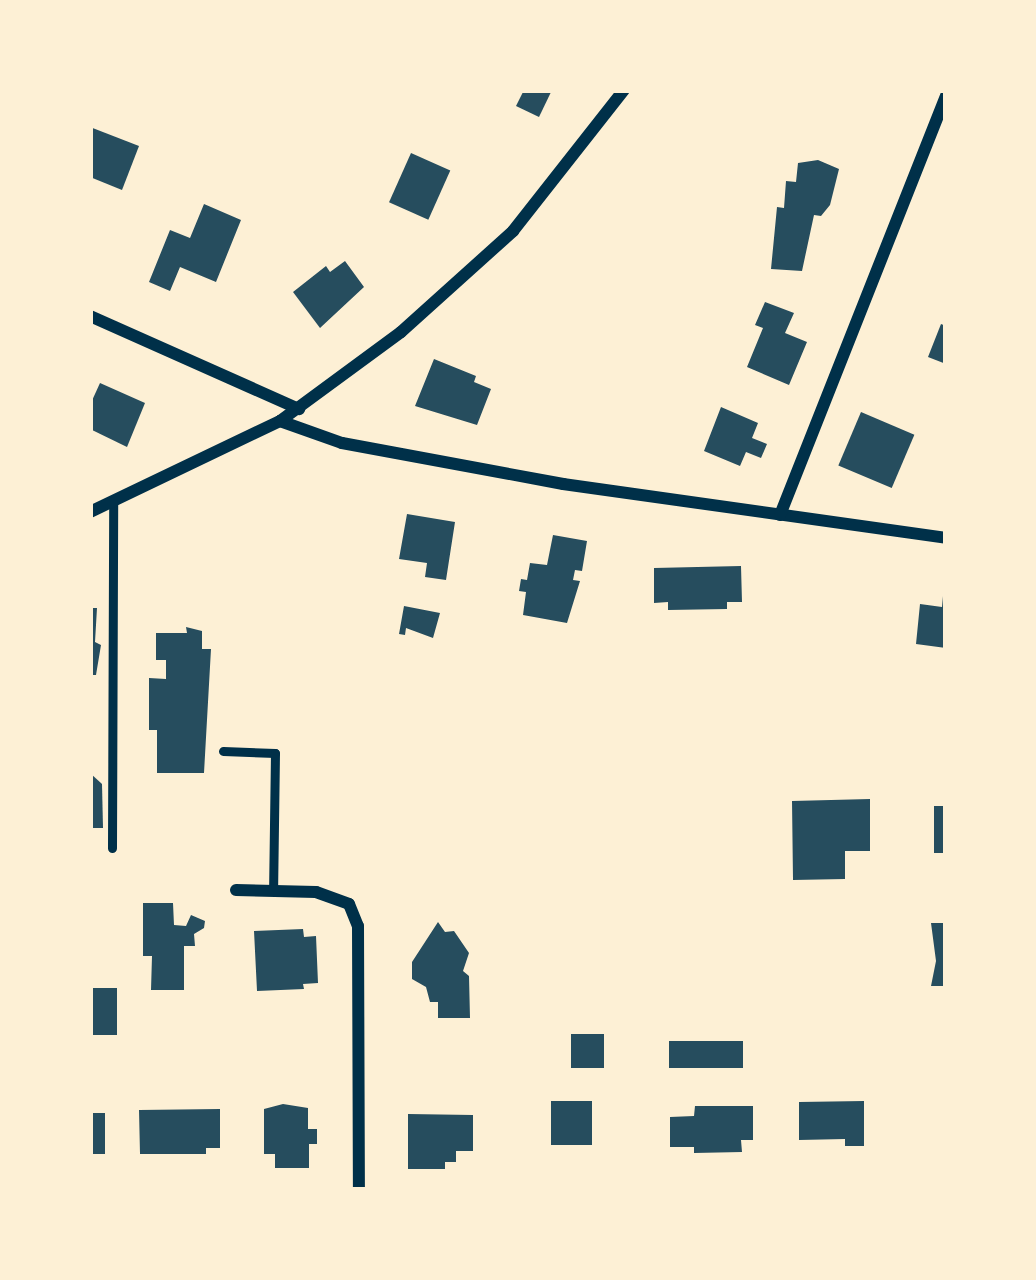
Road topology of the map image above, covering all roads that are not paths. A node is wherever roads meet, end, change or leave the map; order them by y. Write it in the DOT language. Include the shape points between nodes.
graph roads {
  1 [pos="624,90"];
  2 [pos="946,97"];
  3 [pos="90,316"];
  4 [pos="299,409"];
  5 [pos="280,422"];
  6 [pos="113,502"];
  7 [pos="90,512"];
  8 [pos="780,515"];
  9 [pos="946,538"];
  10 [pos="223,751"];
  11 [pos="112,848"];
  12 [pos="236,890"];
  13 [pos="273,891"];
  14 [pos="359,1190"];
  1 -- 4 [label="street" via="513,231 401,332"];
  2 -- 8 [label="street"];
  3 -- 4 [label="street"];
  4 -- 5 [label="street"];
  5 -- 6 [label="street"];
  5 -- 8 [label="street" via="342,442 563,484"];
  6 -- 7 [label="street"];
  6 -- 11 [label="lane"];
  8 -- 9 [label="street"];
  10 -- 13 [label="lane" via="274,753"];
  12 -- 13 [label="street"];
  13 -- 14 [label="street" via="316,892 349,904 358,926"];
}
